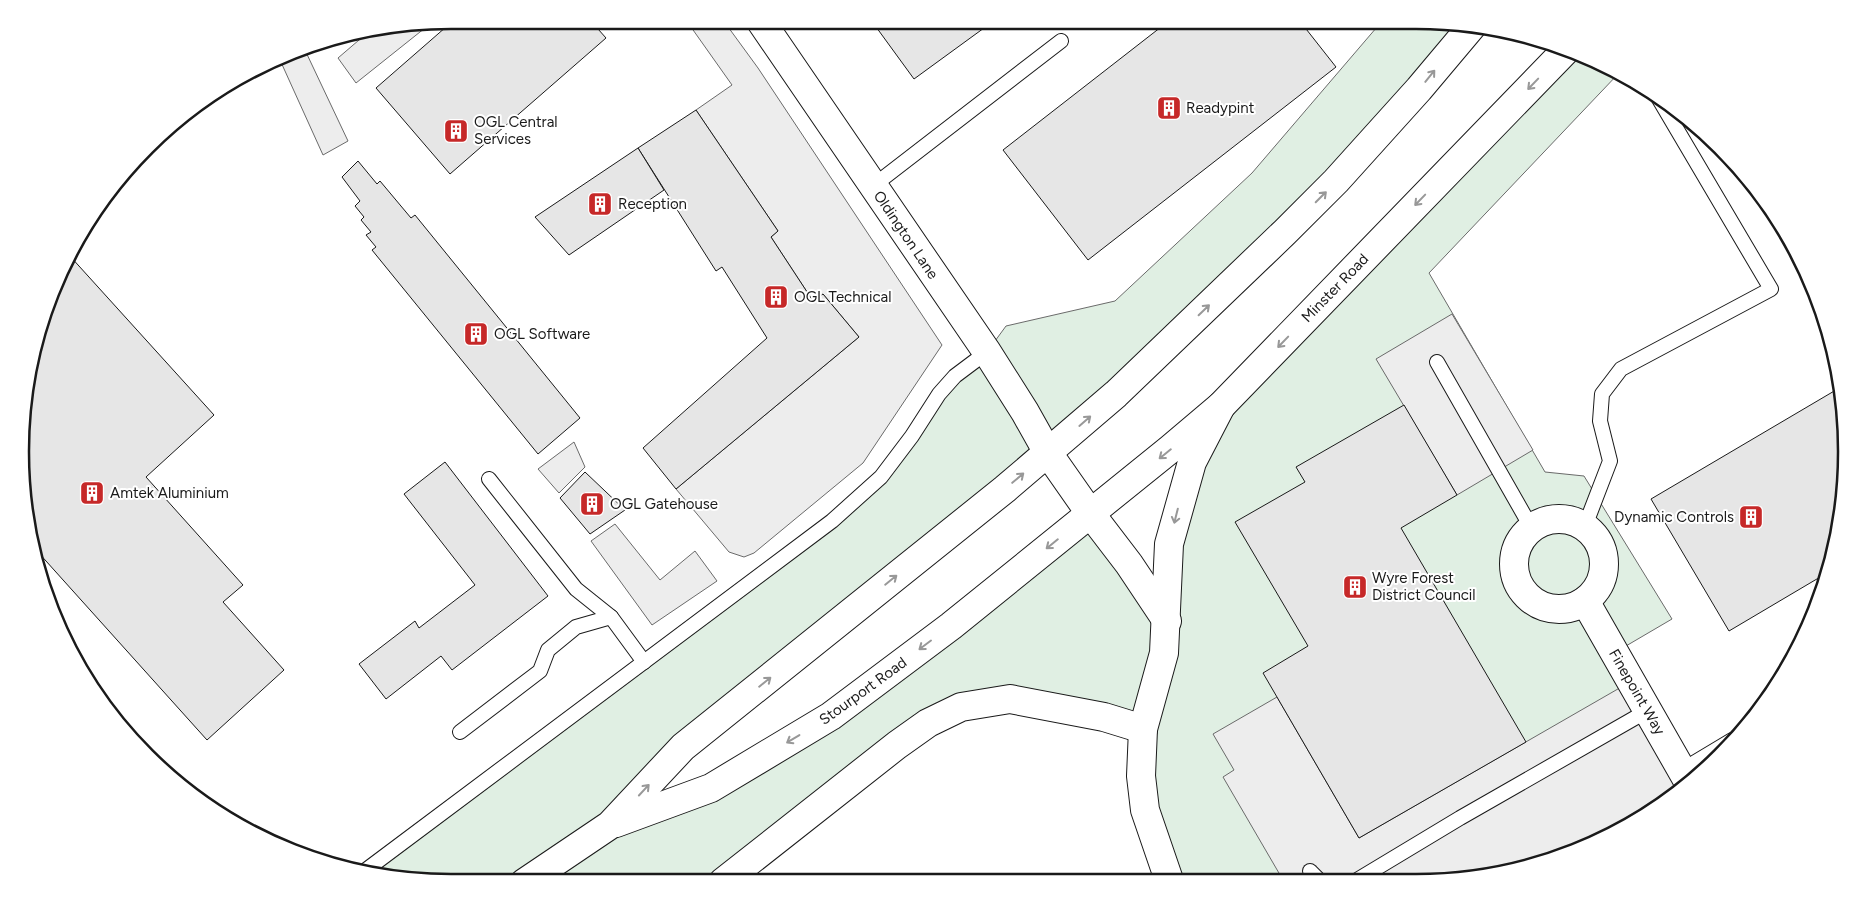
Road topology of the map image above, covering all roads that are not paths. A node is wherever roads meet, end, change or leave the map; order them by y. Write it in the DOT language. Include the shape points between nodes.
graph roads {
  1 [pos="766,29"];
  2 [pos="1467,32"];
  3 [pos="1061,41"];
  4 [pos="1561,55"];
  5 [pos="1666,111"];
  6 [pos="873,186"];
  7 [pos="986,352"];
  8 [pos="1437,362"];
  9 [pos="1221,406"];
  10 [pos="1048,453"];
  11 [pos="489,479"];
  12 [pos="1090,513"];
  13 [pos="1585,526"];
  14 [pos="1532,528"];
  15 [pos="1585,601"];
  16 [pos="611,617"];
  17 [pos="1167,621"];
  18 [pos="644,662"];
  19 [pos="1647,710"];
  20 [pos="1143,729"];
  21 [pos="460,732"];
  22 [pos="1686,776"];
  23 [pos="610,825"];
  24 [pos="371,866"];
  25 [pos="537,874"];
  26 [pos="733,874"];
  27 [pos="1167,874"];
  28 [pos="1367,874"];
  1 -- 6 [label="main road, Oldington Lane"];
  10 -- 2 [label="main road, one-way" via="1116,394 1336,181"];
  3 -- 6 [label="lane"];
  4 -- 9 [label="main road, Minster Road, one-way"];
  5 -- 13 [label="lane" via="1771,289 1621,369 1602,394 1600,421 1610,461"];
  6 -- 7 [label="main road, Oldington Lane"];
  7 -- 10 [label="main road, Oldington Lane"];
  7 -- 18 [label="lane" via="955,376 939,394 881,477 832,521"];
  8 -- 14 [label="lane"];
  9 -- 12 [label="main road, Minster Road, one-way"];
  9 -- 17 [label="main road, one-way" via="1192,462 1169,544"];
  10 -- 12 [label="main road, Oldington Lane"];
  23 -- 10 [label="main road, Stourport Road, one-way" via="683,747"];
  11 -- 16 [label="lane" via="576,589"];
  12 -- 17 [label="main road, Oldington Lane"];
  12 -- 23 [label="main road, Stourport Road, one-way" via="951,626 831,716 711,788"];
  13 -- 14 [label="main road" via="1558,518"];
  13 -- 15 [label="main road" via="1602,549 1604,563 1603,577"];
  14 -- 15 [label="main road" via="1521,539 1514,569 1528,597 1557,609"];
  15 -- 19 [label="main road, Finepoint Way"];
  16 -- 18 [label="lane"];
  16 -- 21 [label="lane" via="576,628 548,650 540,671"];
  17 -- 20 [label="main road" via="1164,653"];
  18 -- 24 [label="lane"];
  19 -- 22 [label="main road, Finepoint Way"];
  19 -- 28 [label="lane"];
  20 -- 26 [label="main road" via="1104,717 1010,699 961,707 928,723 897,745"];
  20 -- 27 [label="main road" via="1140,776 1146,810"];
  23 -- 25 [label="main road, Stourport Road"];
}
